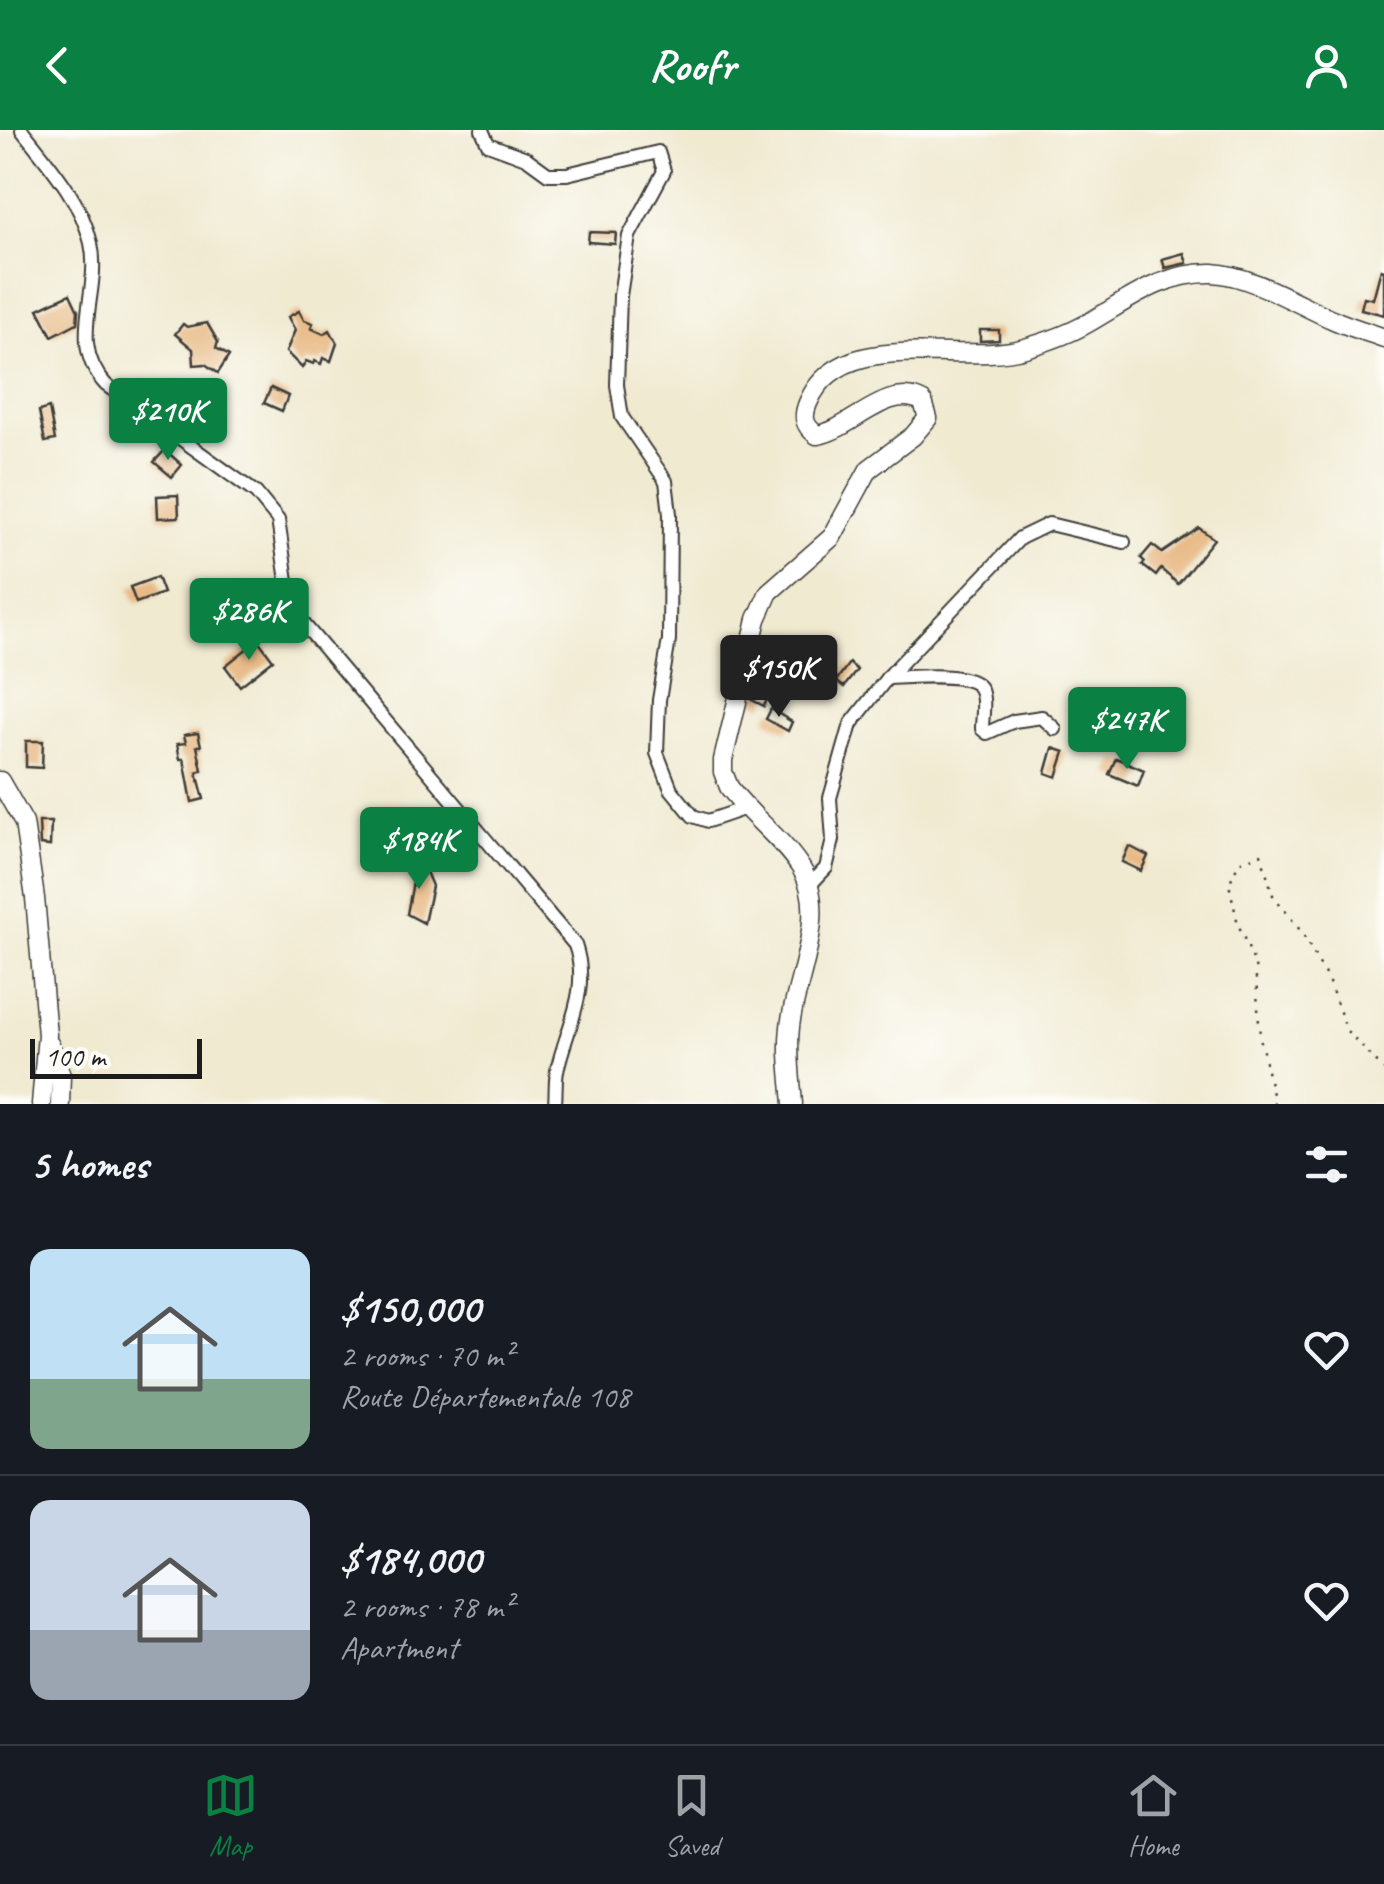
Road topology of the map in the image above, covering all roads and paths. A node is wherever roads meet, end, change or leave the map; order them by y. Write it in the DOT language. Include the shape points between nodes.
graph roads {
  1 [pos="22,130"];
  2 [pos="482,130"];
  3 [pos="1384,338"];
  4 [pos="1124,542"];
  5 [pos="887,678"];
  6 [pos="1055,729"];
  7 [pos="0,781"];
  8 [pos="746,808"];
  9 [pos="809,886"];
  10 [pos="47,1035"];
  11 [pos="1384,1070"];
  12 [pos="41,1104"];
  13 [pos="60,1104"];
  14 [pos="555,1104"];
  15 [pos="793,1104"];
  16 [pos="1274,1104"];
  1 -- 14 [label="street" via="68,192 90,238 84,332 94,373 270,508 278,520 290,600 302,622 575,945 582,974"];
  2 -- 8 [label="street" via="488,144 548,174 658,152 664,171 629,236 617,385 622,417 666,481 670,514 657,753 671,789 694,816 708,821"];
  3 -- 8 [label="main road" via="1229,276 1196,274 1155,283 1083,326 1027,348 997,355 887,352 837,370 807,406 806,425 817,435 902,398 923,402 928,418 869,470 832,538 764,602 723,760 725,780"];
  4 -- 5 [label="street" via="1049,524 1020,538"];
  5 -- 6 [label="street" via="966,677 983,694 987,733 1042,717"];
  5 -- 9 [label="street" via="851,724 830,798 826,868"];
  7 -- 10 [label="main road" via="24,823"];
  8 -- 9 [label="main road" via="797,863"];
  9 -- 15 [label="main road" via="808,941 788,1043"];
  10 -- 12 [label="main road"];
  10 -- 13 [label="main road" via="61,1075"];
  11 -- 16 [label="path" via="1347,1031 1303,934 1273,895 1260,854 1239,862 1229,884 1254,964"];
}
